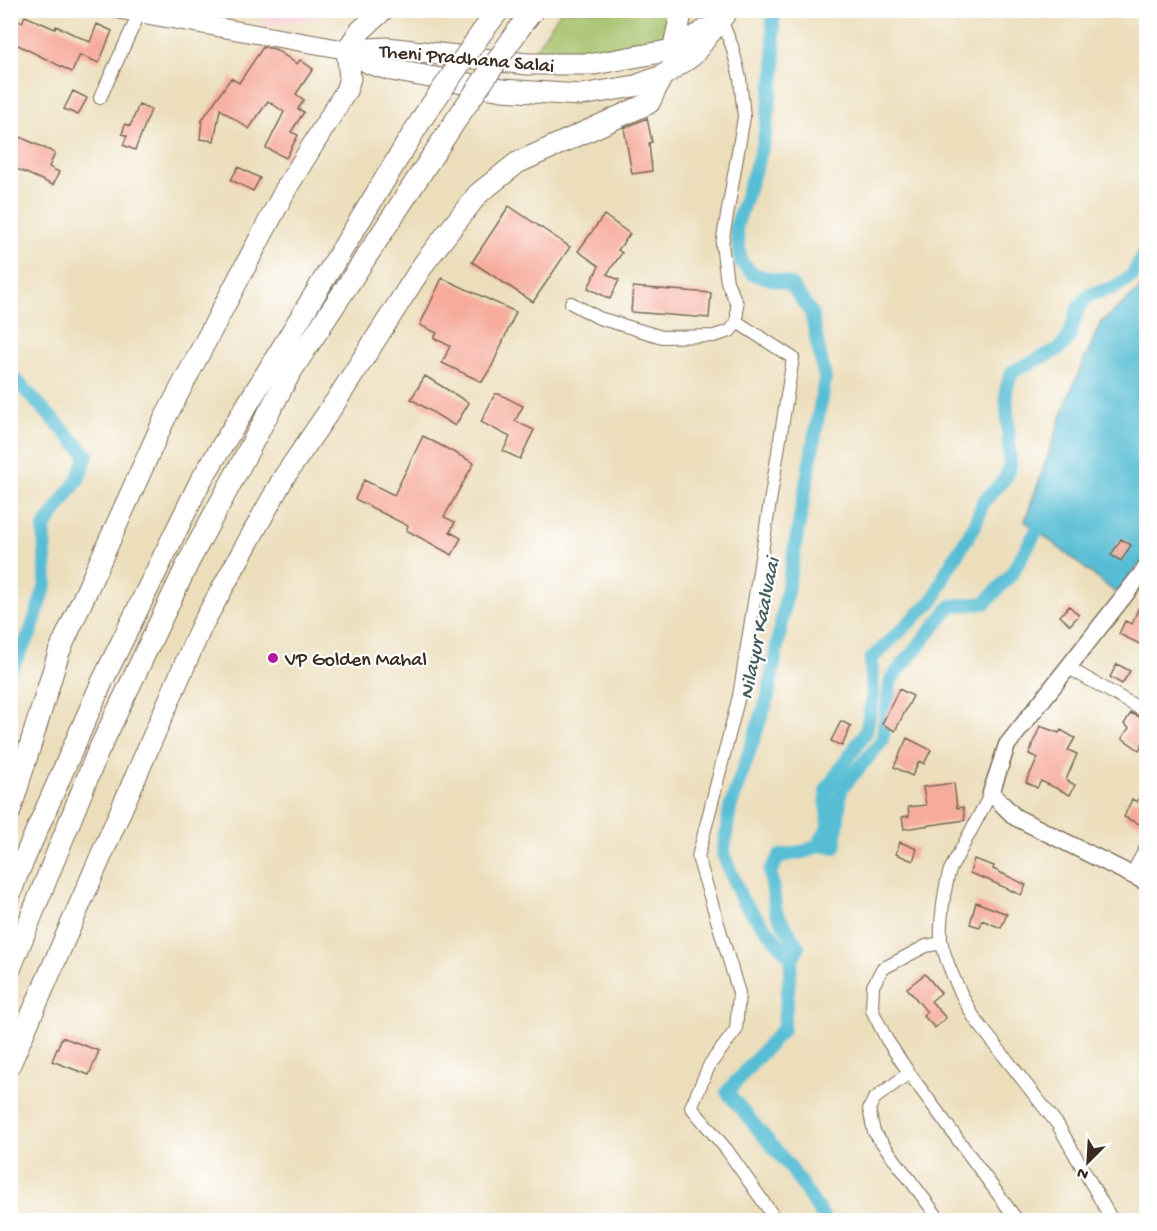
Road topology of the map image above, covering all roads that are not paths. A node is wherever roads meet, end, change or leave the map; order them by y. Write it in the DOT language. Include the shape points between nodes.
graph roads {
  1 [pos="383,10"];
  2 [pos="499,10"];
  3 [pos="682,10"];
  4 [pos="130,12"];
  5 [pos="724,15"];
  6 [pos="527,18"];
  7 [pos="347,50"];
  8 [pos="673,50"];
  9 [pos="662,76"];
  10 [pos="100,98"];
  11 [pos="571,303"];
  12 [pos="737,322"];
  13 [pos="1146,568"];
  14 [pos="1067,668"];
  15 [pos="1146,712"];
  16 [pos="991,793"];
  17 [pos="10,810"];
  18 [pos="1146,848"];
  19 [pos="1139,879"];
  20 [pos="10,894"];
  21 [pos="942,944"];
  22 [pos="10,969"];
  23 [pos="10,1064"];
  24 [pos="909,1073"];
  25 [pos="776,1221"];
  26 [pos="940,1221"];
  27 [pos="1017,1221"];
  28 [pos="1112,1221"];
  1 -- 7 [label="highway" via="359,32"];
  2 -- 20 [label="highway, bridge" via="423,117 200,482 102,682"];
  3 -- 8 [label="highway"];
  4 -- 7 [label="main road, Theni Pradhana Salai"];
  4 -- 10 [label="street"];
  5 -- 8 [label="highway, Theni Pradhana Salai"];
  5 -- 9 [label="highway, Theni Pradhana Salai" via="692,56"];
  5 -- 12 [label="street" via="740,78 744,117 722,244 727,282 737,304"];
  6 -- 22 [label="highway, bridge" via="290,373 189,561 97,754"];
  7 -- 8 [label="highway, Theni Pradhana Salai" via="387,48 538,64 594,64"];
  7 -- 9 [label="highway, Theni Pradhana Salai" via="391,70 502,90 581,95 635,86"];
  7 -- 17 [label="highway" via="350,78 346,91 287,187 164,420 59,652"];
  9 -- 23 [label="highway" via="650,103 516,163 478,194 425,262 284,477 202,625"];
  11 -- 12 [label="street" via="599,318 662,337 714,336 730,331"];
  12 -- 25 [label="street" via="793,358 739,696 698,857 740,993 736,1030 710,1064 691,1107 728,1149"];
  13 -- 14 [label="main road"];
  14 -- 15 [label="street"];
  14 -- 16 [label="main road" via="1007,745"];
  16 -- 19 [label="main road" via="1015,817"];
  16 -- 21 [label="street" via="946,882"];
  18 -- 19 [label="street"];
  21 -- 24 [label="street" via="926,946 882,969 873,986 873,1010"];
  21 -- 28 [label="street" via="975,1019 1058,1125"];
  24 -- 26 [label="street" via="874,1099 869,1109 874,1132"];
  24 -- 27 [label="street"];
}
